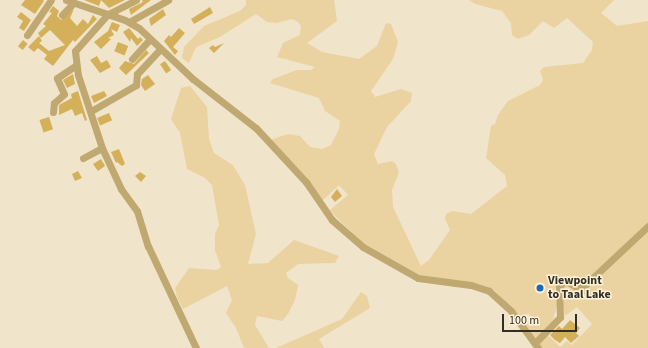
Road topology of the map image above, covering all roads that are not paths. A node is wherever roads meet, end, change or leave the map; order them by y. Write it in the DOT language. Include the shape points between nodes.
graph roads {
  1 [pos="51,0"];
  2 [pos="136,0"];
  3 [pos="168,0"];
  4 [pos="70,1"];
  5 [pos="62,15"];
  6 [pos="107,15"];
  7 [pos="129,22"];
  8 [pos="27,35"];
  9 [pos="150,39"];
  10 [pos="160,49"];
  11 [pos="132,59"];
  12 [pos="76,65"];
  13 [pos="91,111"];
  14 [pos="53,112"];
  15 [pos="102,148"];
  16 [pos="83,158"];
  17 [pos="648,226"];
  18 [pos="536,345"];
  19 [pos="196,348"];
  1 -- 8 [label="street"];
  2 -- 6 [label="street"];
  3 -- 7 [label="street"];
  4 -- 5 [label="street"];
  4 -- 6 [label="street"];
  6 -- 7 [label="street"];
  6 -- 12 [label="street" via="75,51"];
  7 -- 9 [label="street"];
  9 -- 10 [label="street"];
  9 -- 11 [label="street"];
  10 -- 13 [label="street" via="137,74 136,85"];
  10 -- 18 [label="street" via="193,79 256,128 303,178 332,220 352,239 418,278 489,290 503,302"];
  12 -- 13 [label="street"];
  12 -- 14 [label="street" via="57,78 64,94 54,103"];
  13 -- 15 [label="street"];
  15 -- 16 [label="street"];
  15 -- 19 [label="street" via="121,189 137,211 148,246"];
  17 -- 18 [label="street" via="585,285 576,286 566,281 559,286 560,317"];
}
